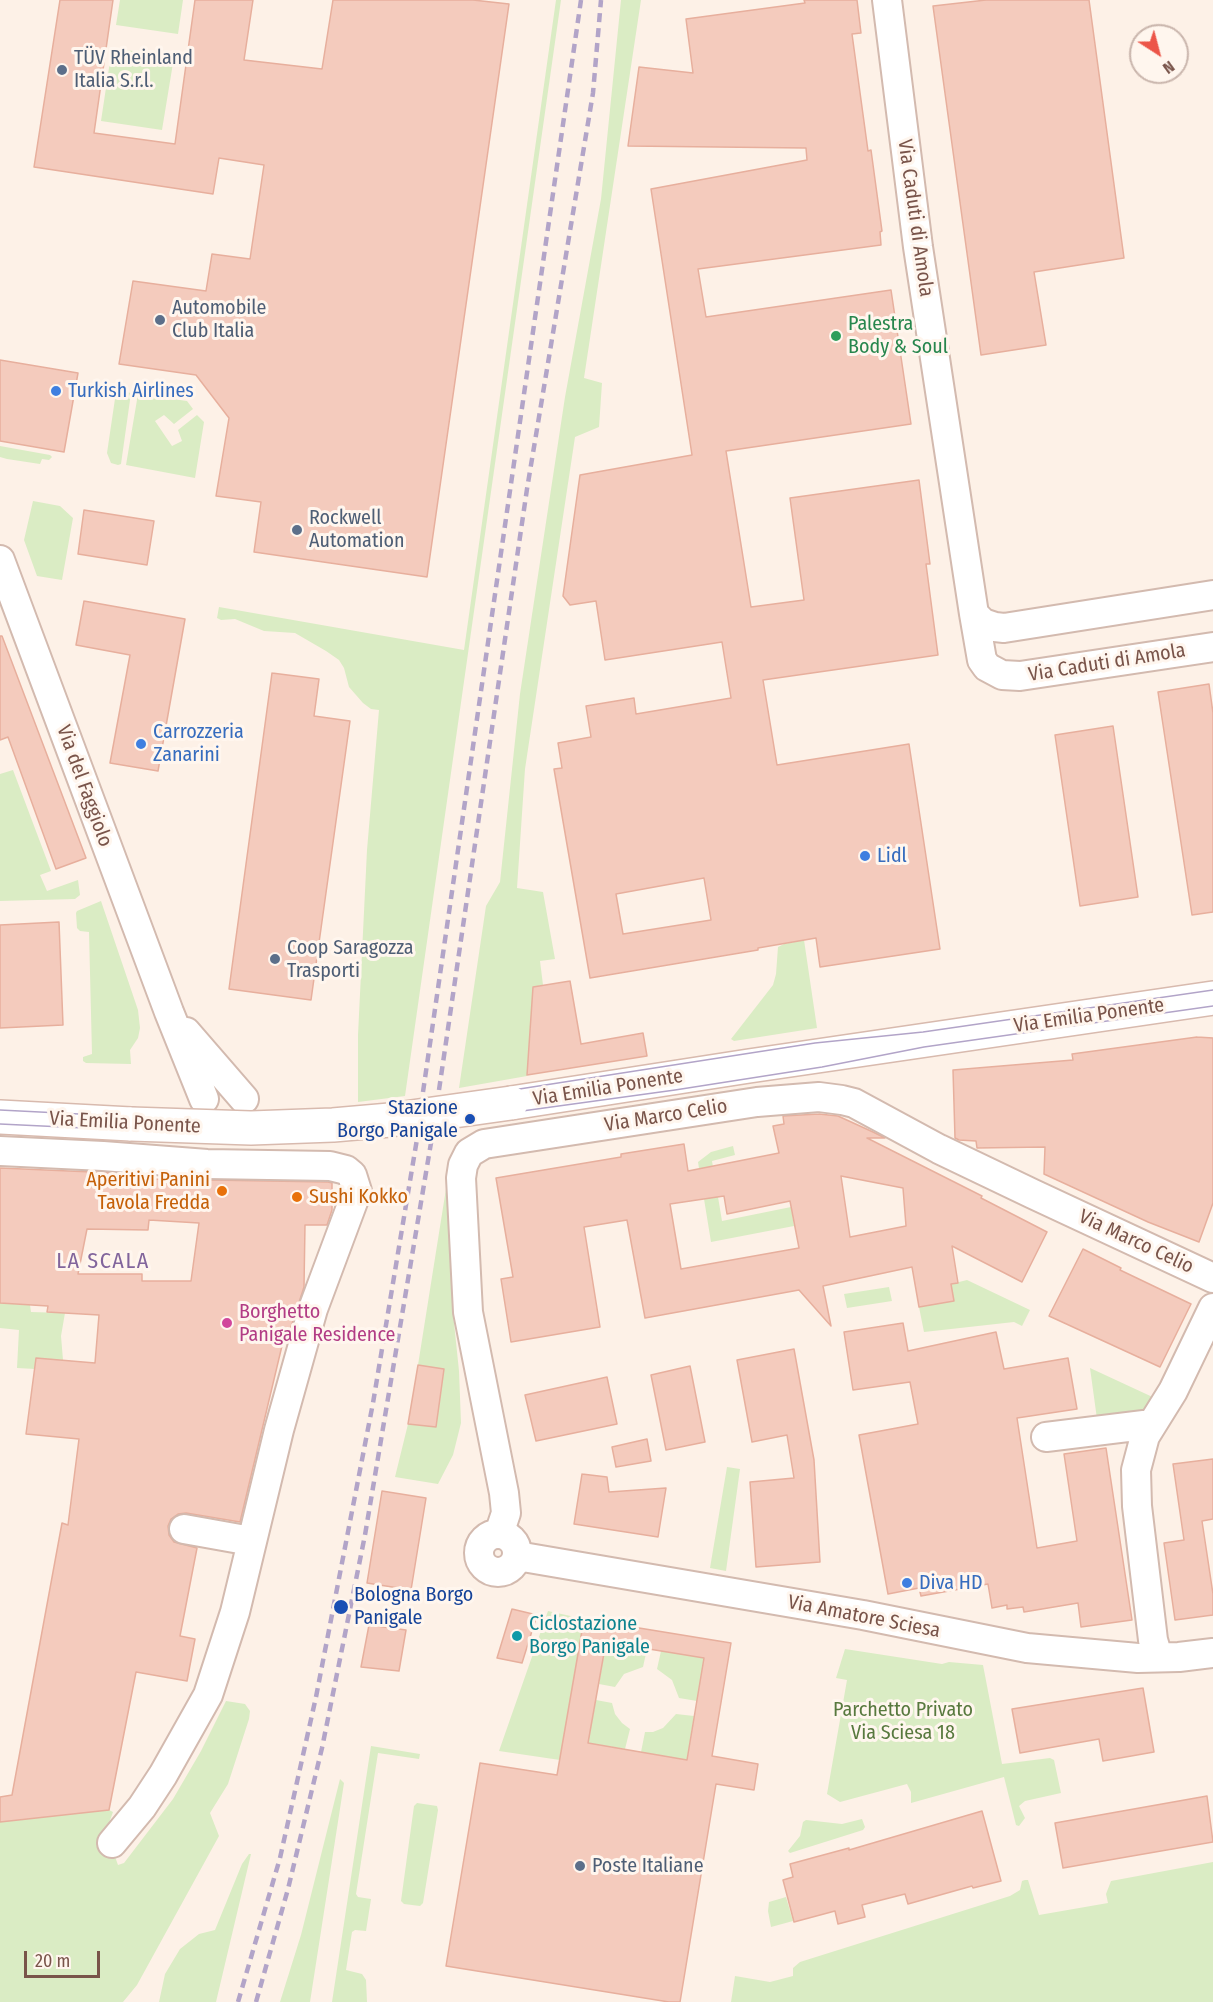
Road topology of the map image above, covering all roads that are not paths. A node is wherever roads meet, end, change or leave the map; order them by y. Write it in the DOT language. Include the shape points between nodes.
graph roads {
  1 [pos="887,0"];
  2 [pos="0,560"];
  3 [pos="1213,595"];
  4 [pos="974,614"];
  5 [pos="1213,647"];
  6 [pos="1213,998"];
  7 [pos="169,1012"];
  8 [pos="204,1099"];
  9 [pos="244,1099"];
  10 [pos="0,1117"];
  11 [pos="0,1151"];
  12 [pos="1213,1278"];
  13 [pos="1213,1308"];
  14 [pos="1152,1424"];
  15 [pos="1046,1437"];
  16 [pos="184,1529"];
  17 [pos="251,1541"];
  18 [pos="517,1556"];
  19 [pos="1213,1653"];
  20 [pos="1158,1658"];
  21 [pos="112,1843"];
  1 -- 4 [label="street, Via Caduti di Amola" via="918,247"];
  2 -- 7 [label="street, Via del Faggiolo"];
  3 -- 4 [label="street" via="1004,628 983,623"];
  4 -- 5 [label="street, Via Caduti di Amola" via="982,660 993,670 1010,676"];
  6 -- 10 [label="main road, Via Emilia Ponente, bridge" via="390,1120 259,1128"];
  7 -- 8 [label="street, Via del Faggiolo"];
  7 -- 9 [label="street, Via del Faggiolo"];
  11 -- 17 [label="street, Via Emilia Ponente" via="255,1160 339,1167 352,1175 357,1191 313,1309"];
  12 -- 18 [label="street, Via Marco Celio" via="842,1100 819,1097 756,1102 484,1144 469,1153 461,1178 468,1312 504,1493 506,1513 499,1534 514,1543"];
  13 -- 14 [label="street" via="1173,1391"];
  14 -- 15 [label="street"];
  14 -- 20 [label="street" via="1139,1453 1135,1488"];
  16 -- 17 [label="street"];
  17 -- 21 [label="street, Via Emilia Ponente" via="235,1612 208,1695 164,1775"];
  18 -- 20 [label="street, Via Amatore Sciesa" via="1027,1648"];
  19 -- 20 [label="street, Via Amatore Sciesa"];
}
